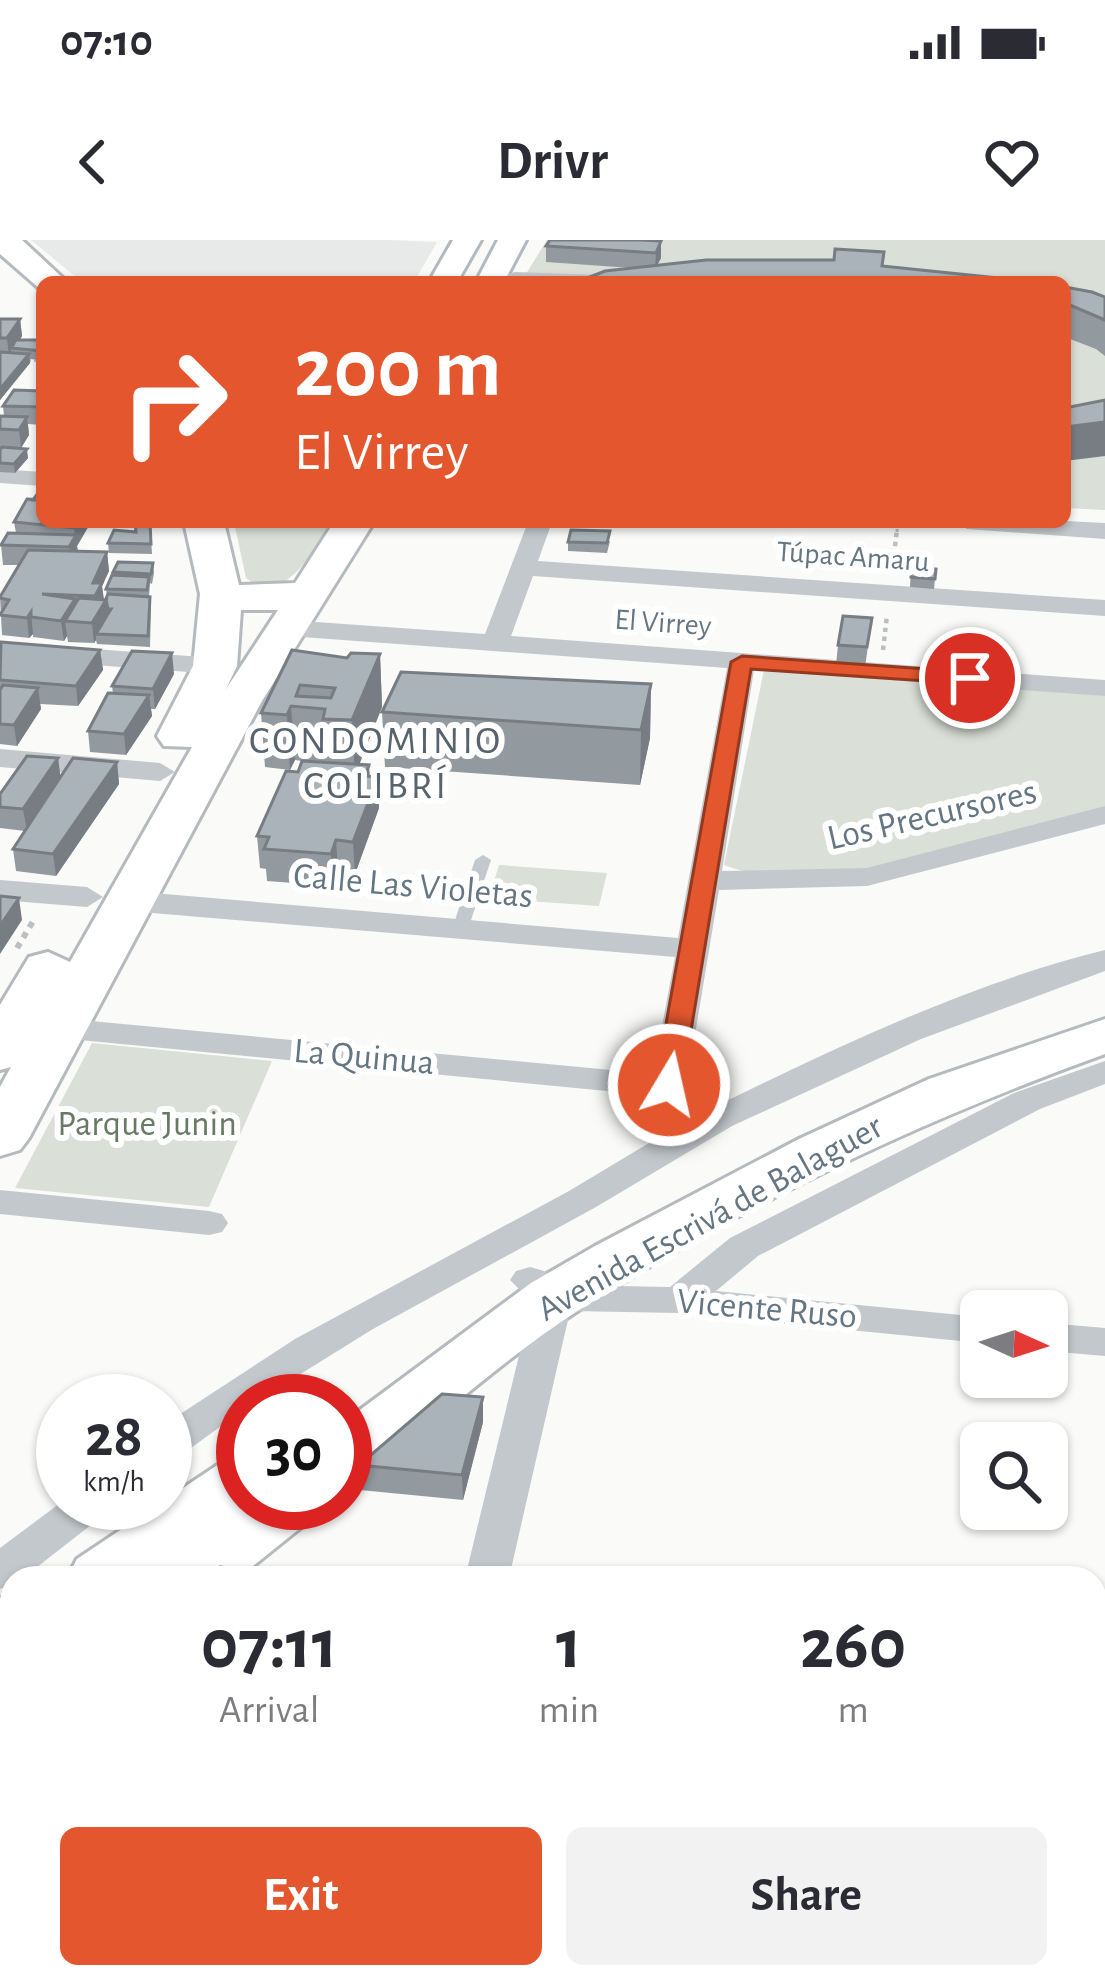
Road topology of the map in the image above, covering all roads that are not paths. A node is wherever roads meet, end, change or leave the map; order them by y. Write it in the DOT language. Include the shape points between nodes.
graph roads {
  1 [pos="3,240"];
  2 [pos="467,240"];
  3 [pos="489,240"];
  4 [pos="519,246"];
  5 [pos="0,267"];
  6 [pos="44,276"];
  7 [pos="446,276"];
  8 [pos="509,276"];
  9 [pos="36,299"];
  10 [pos="0,476"];
  11 [pos="36,479"];
  12 [pos="1071,518"];
  13 [pos="1105,520"];
  14 [pos="205,528"];
  15 [pos="350,528"];
  16 [pos="538,528"];
  17 [pos="1059,528"];
  18 [pos="1105,531"];
  19 [pos="524,568"];
  20 [pos="220,594"];
  21 [pos="1105,608"];
  22 [pos="298,611"];
  23 [pos="494,644"];
  24 [pos="0,650"];
  25 [pos="742,662"];
  26 [pos="215,666"];
  27 [pos="1105,688"];
  28 [pos="0,758"];
  29 [pos="160,772"];
  30 [pos="1105,815"];
  31 [pos="483,860"];
  32 [pos="704,881"];
  33 [pos="0,890"];
  34 [pos="108,899"];
  35 [pos="460,929"];
  36 [pos="692,949"];
  37 [pos="1105,960"];
  38 [pos="1105,1010"];
  39 [pos="19,1032"];
  40 [pos="1105,1035"];
  41 [pos="1105,1072"];
  42 [pos="669,1085"];
  43 [pos="1011,1088"];
  44 [pos="713,1121"];
  45 [pos="0,1138"];
  46 [pos="0,1202"];
  47 [pos="209,1223"];
  48 [pos="542,1289"];
  49 [pos="679,1300"];
  50 [pos="960,1328"];
  51 [pos="1068,1338"];
  52 [pos="1105,1342"];
  53 [pos="372,1391"];
  54 [pos="192,1425"];
  55 [pos="372,1433"];
  56 [pos="216,1500"];
  57 [pos="54,1530"];
  58 [pos="251,1530"];
  59 [pos="7,1566"];
  60 [pos="119,1566"];
  61 [pos="205,1566"];
  62 [pos="489,1566"];
  1 -- 6 [label="main road"];
  2 -- 7 [label="main road"];
  3 -- 4 [label="street"];
  4 -- 8 [label="main road"];
  5 -- 9 [label="main road"];
  10 -- 11 [label="street"];
  12 -- 13 [label="street"];
  14 -- 20 [label="main road"];
  15 -- 22 [label="main road"];
  16 -- 19 [label="street"];
  17 -- 18 [label="street"];
  19 -- 21 [label="street, Túpac Amaru"];
  19 -- 23 [label="street"];
  20 -- 22 [label="main road"];
  20 -- 26 [label="main road"];
  22 -- 23 [label="street, El Virrey"];
  22 -- 34 [label="main road"];
  23 -- 25 [label="street, El Virrey"];
  24 -- 26 [label="street"];
  25 -- 27 [label="street, El Virrey"];
  25 -- 32 [label="street"];
  26 -- 29 [label="main road"];
  28 -- 29 [label="street"];
  29 -- 34 [label="main road"];
  30 -- 32 [label="street, Los Precursores" via="867,877"];
  31 -- 35 [label="lane"];
  32 -- 36 [label="street"];
  33 -- 34 [label="street, Calle Las Violetas"];
  34 -- 35 [label="street, Calle Las Violetas"];
  34 -- 39 [label="main road"];
  35 -- 36 [label="street, Calle Las Violetas"];
  36 -- 42 [label="street"];
  37 -- 44 [label="street" via="972,1004"];
  38 -- 48 [label="main road, Avenida Escrivá de Balaguer" via="918,1076 790,1134 589,1242"];
  39 -- 42 [label="street, La Quinua"];
  39 -- 45 [label="main road"];
  40 -- 43 [label="main road, Avenida Escrivá de Balaguer"];
  41 -- 43 [label="street"];
  42 -- 44 [label="street"];
  43 -- 48 [label="main road, Avenida Escrivá de Balaguer" via="820,1152"];
  43 -- 49 [label="street" via="744,1247"];
  44 -- 54 [label="street" via="623,1178 412,1287"];
  46 -- 47 [label="street"];
  48 -- 49 [label="street, Vicente Ruso"];
  48 -- 53 [label="main road, Avenida Escrivá de Balaguer"];
  48 -- 55 [label="main road, Avenida Escrivá de Balaguer"];
  48 -- 62 [label="street"];
  49 -- 50 [label="street, Vicente Ruso"];
  51 -- 52 [label="street"];
  56 -- 60 [label="main road"];
  57 -- 59 [label="street"];
  58 -- 61 [label="main road"];
}
